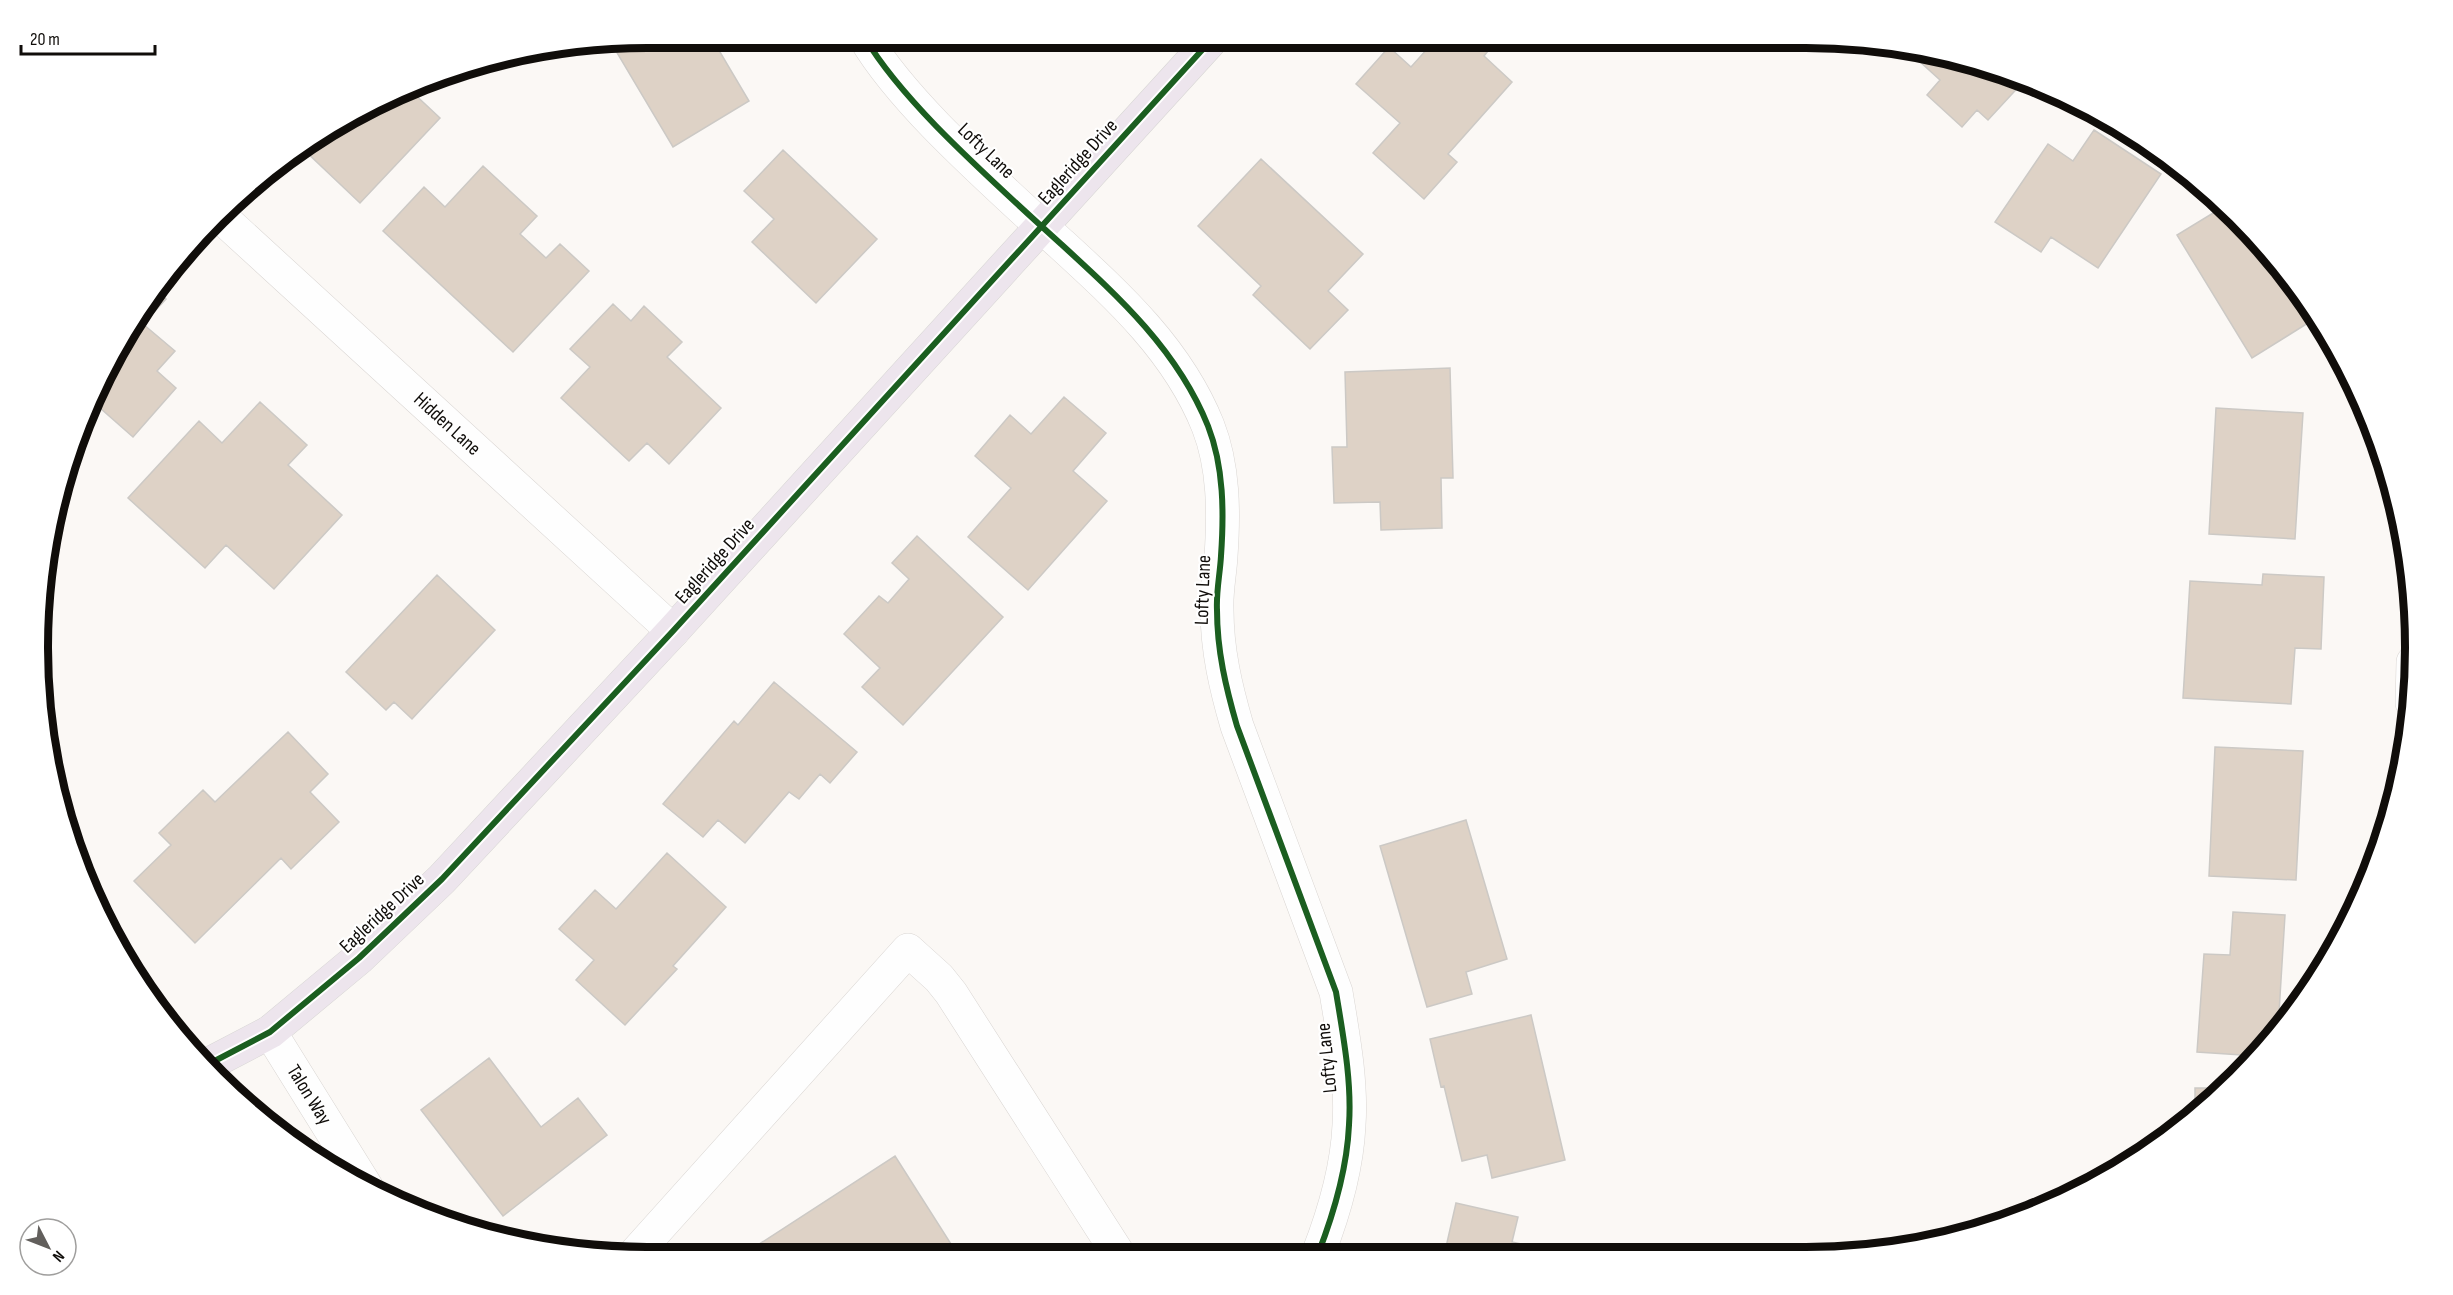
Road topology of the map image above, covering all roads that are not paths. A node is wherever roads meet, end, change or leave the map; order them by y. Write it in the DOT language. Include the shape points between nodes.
graph roads {
  1 [pos="872,48"];
  2 [pos="1203,48"];
  3 [pos="226,222"];
  4 [pos="1042,227"];
  5 [pos="673,632"];
  6 [pos="270,1032"];
  7 [pos="214,1061"];
  8 [pos="357,1172"];
  9 [pos="641,1247"];
  10 [pos="1114,1247"];
  11 [pos="1321,1247"];
  1 -- 4 [label="street, Lofty Lane" via="910,99"];
  2 -- 4 [label="main road, Eagleridge Drive"];
  3 -- 5 [label="street, Hidden Lane"];
  4 -- 5 [label="main road, Eagleridge Drive"];
  4 -- 11 [label="street, Lofty Lane" via="1127,306 1166,351 1190,388 1219,465 1223,504 1216,609 1224,682 1336,992 1342,1029 1350,1124 1343,1176"];
  5 -- 6 [label="main road, Eagleridge Drive" via="442,879 359,958"];
  6 -- 7 [label="main road, Eagleridge Drive"];
  6 -- 8 [label="street, Talon Way"];
  9 -- 10 [label="street" via="908,950 951,993"];
}
